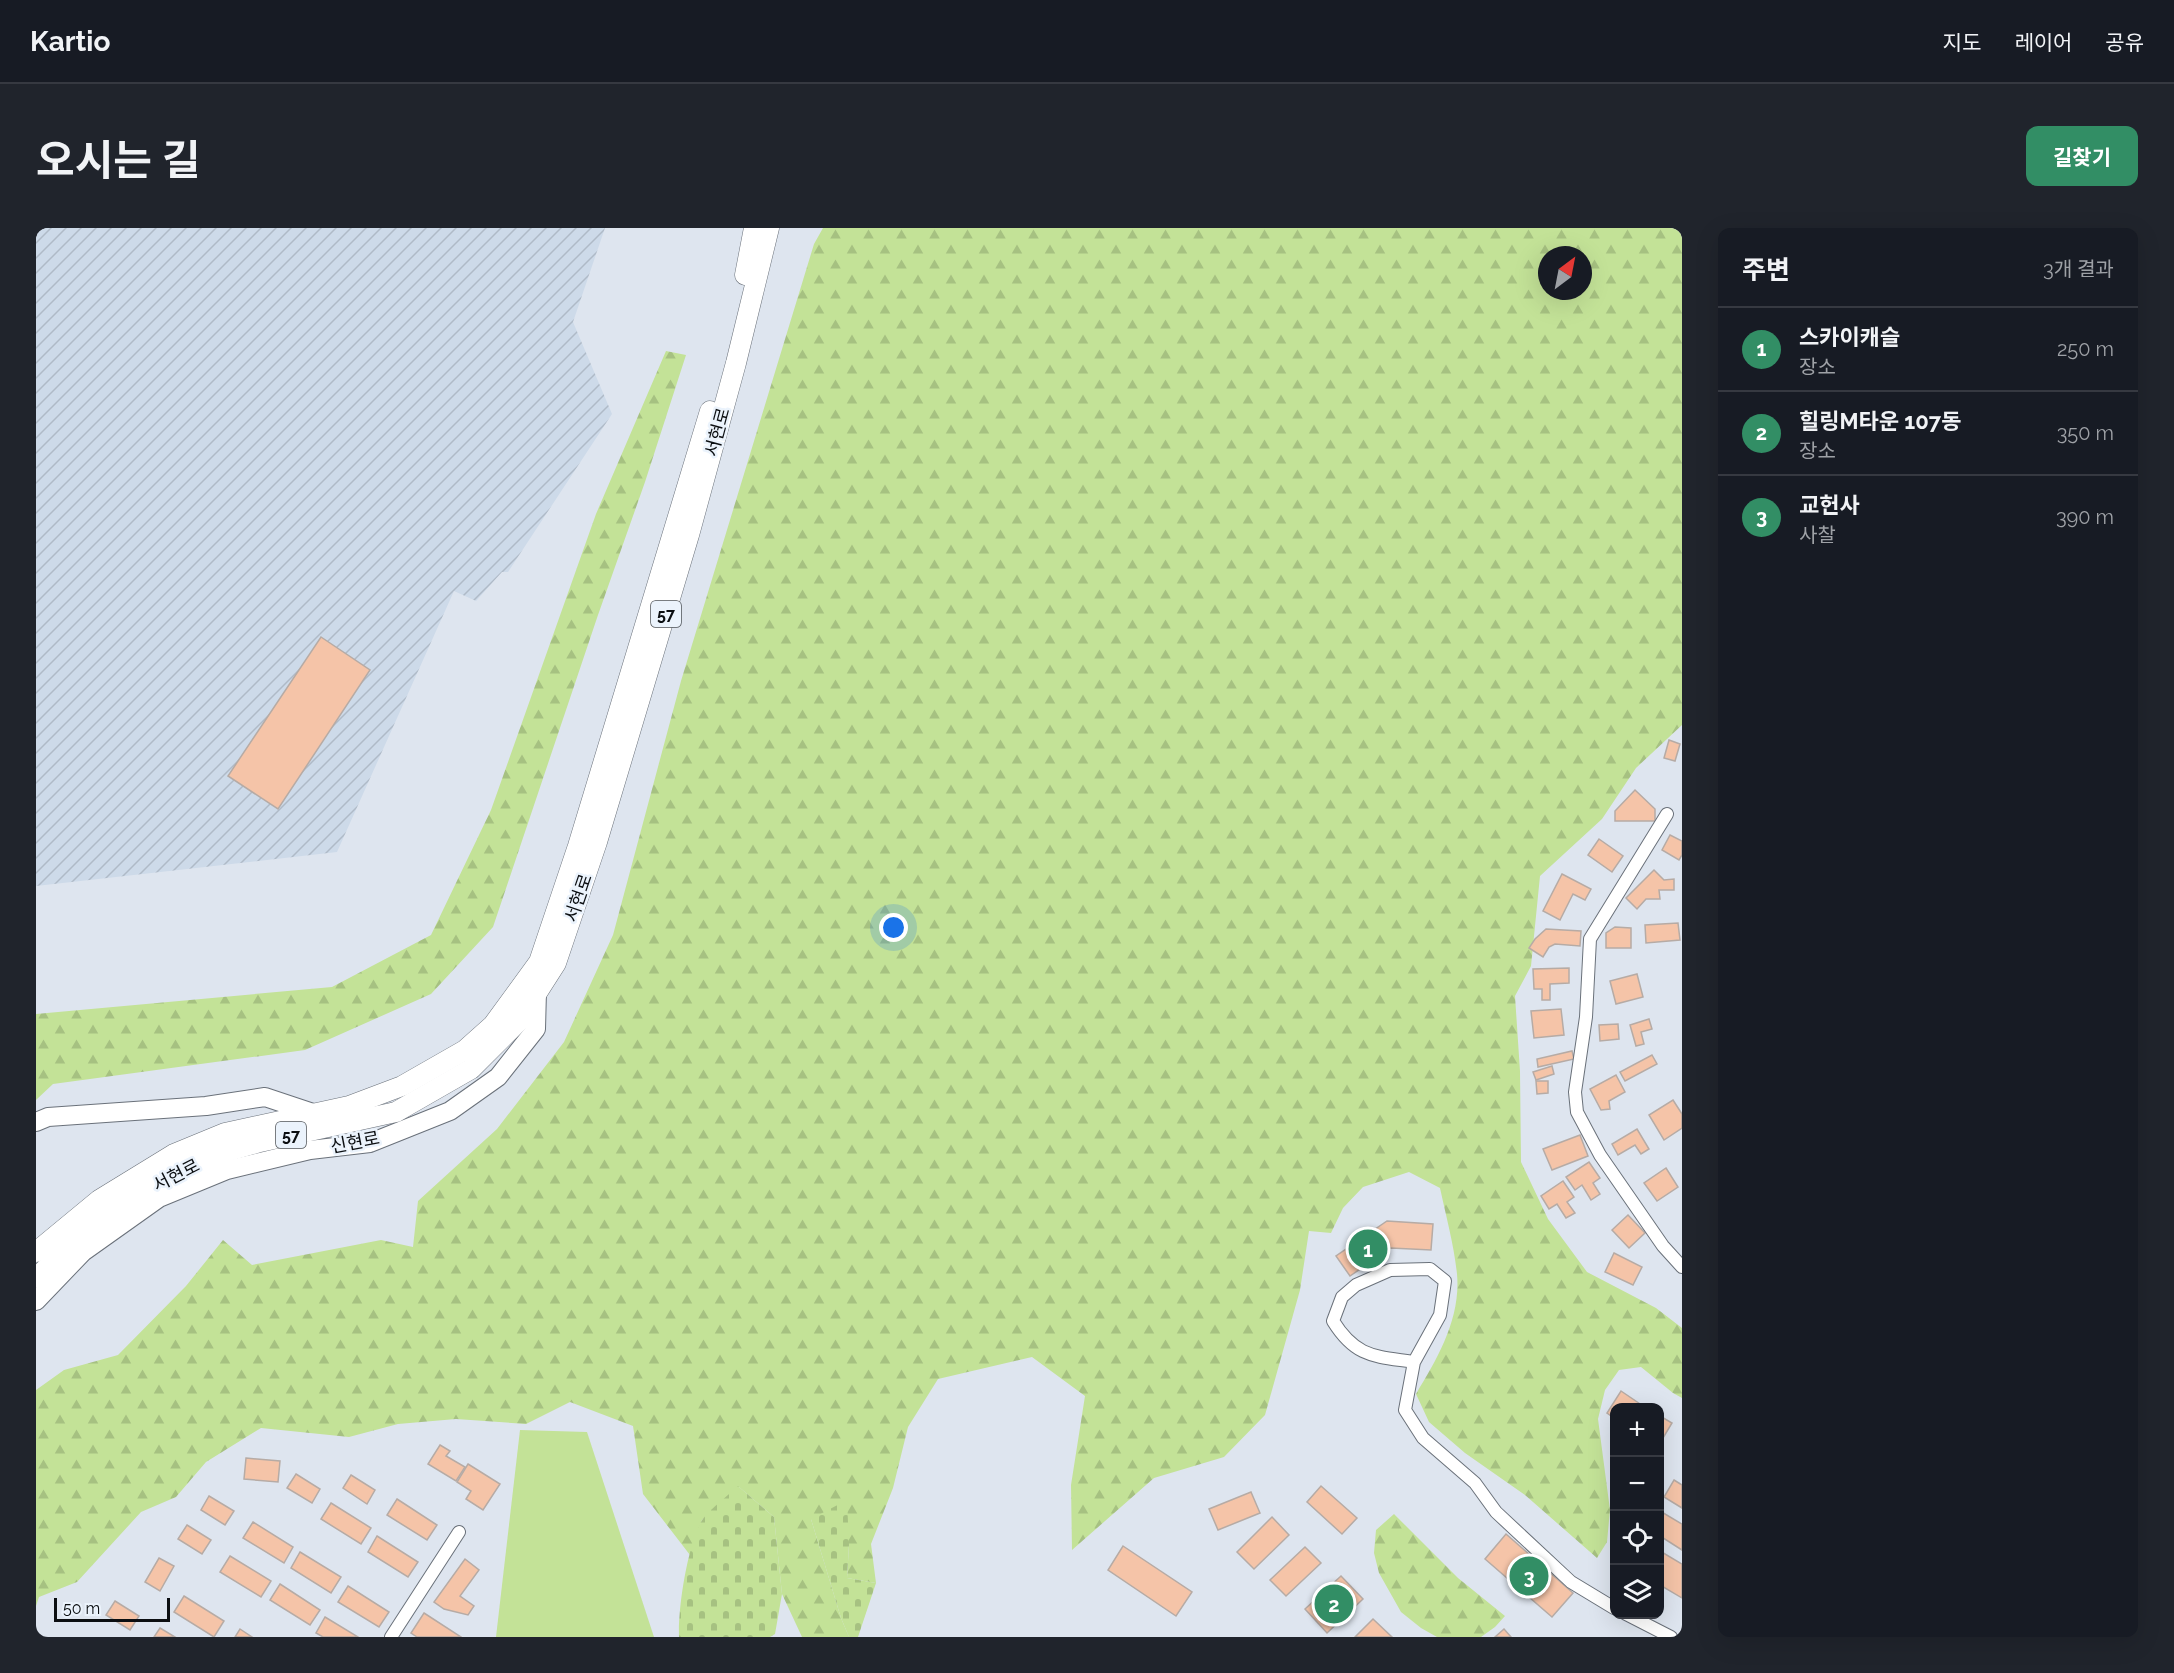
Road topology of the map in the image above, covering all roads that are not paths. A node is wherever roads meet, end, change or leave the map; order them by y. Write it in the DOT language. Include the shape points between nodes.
graph roads {
  1 [pos="754,228"];
  2 [pos="769,228"];
  3 [pos="1667,814"];
  4 [pos="537,991"];
  5 [pos="313,1113"];
  6 [pos="36,1122"];
  7 [pos="36,1252"];
  8 [pos="1682,1267"];
  9 [pos="36,1278"];
  10 [pos="36,1301"];
  11 [pos="1414,1362"];
  12 [pos="459,1532"];
  13 [pos="1610,1606"];
  14 [pos="1636,1619"];
  15 [pos="391,1637"];
  16 [pos="1671,1637"];
  1 -- 5 [label="main road, 서현로 / 57" via="713,403 539,962 493,1024 465,1050 402,1086 350,1106"];
  2 -- 4 [label="main road, 서현로 / 57" via="736,363 655,653 560,952"];
  3 -- 8 [label="street" via="1590,939 1586,1017 1575,1092 1577,1112 1600,1155"];
  4 -- 9 [label="main road, 서현로 / 57" via="519,1022 471,1069 396,1112 260,1142 181,1169 100,1217"];
  4 -- 10 [label="main road, 신현로" via="536,1029 498,1077 450,1111 370,1143 310,1150 227,1170 159,1197 83,1252"];
  5 -- 6 [label="main road" via="265,1097 206,1106 48,1117"];
  5 -- 7 [label="main road, 서현로 / 57" via="225,1133 174,1154 99,1200"];
  11 -- 11 [label="street" via="1440,1315 1445,1281 1430,1269 1390,1270 1356,1285 1342,1297 1334,1321 1343,1337 1368,1355"];
  11 -- 13 [label="street" via="1405,1410 1423,1438 1475,1483 1496,1512 1571,1582"];
  12 -- 15 [label="street"];
  14 -- 16 [label="street"];
}
